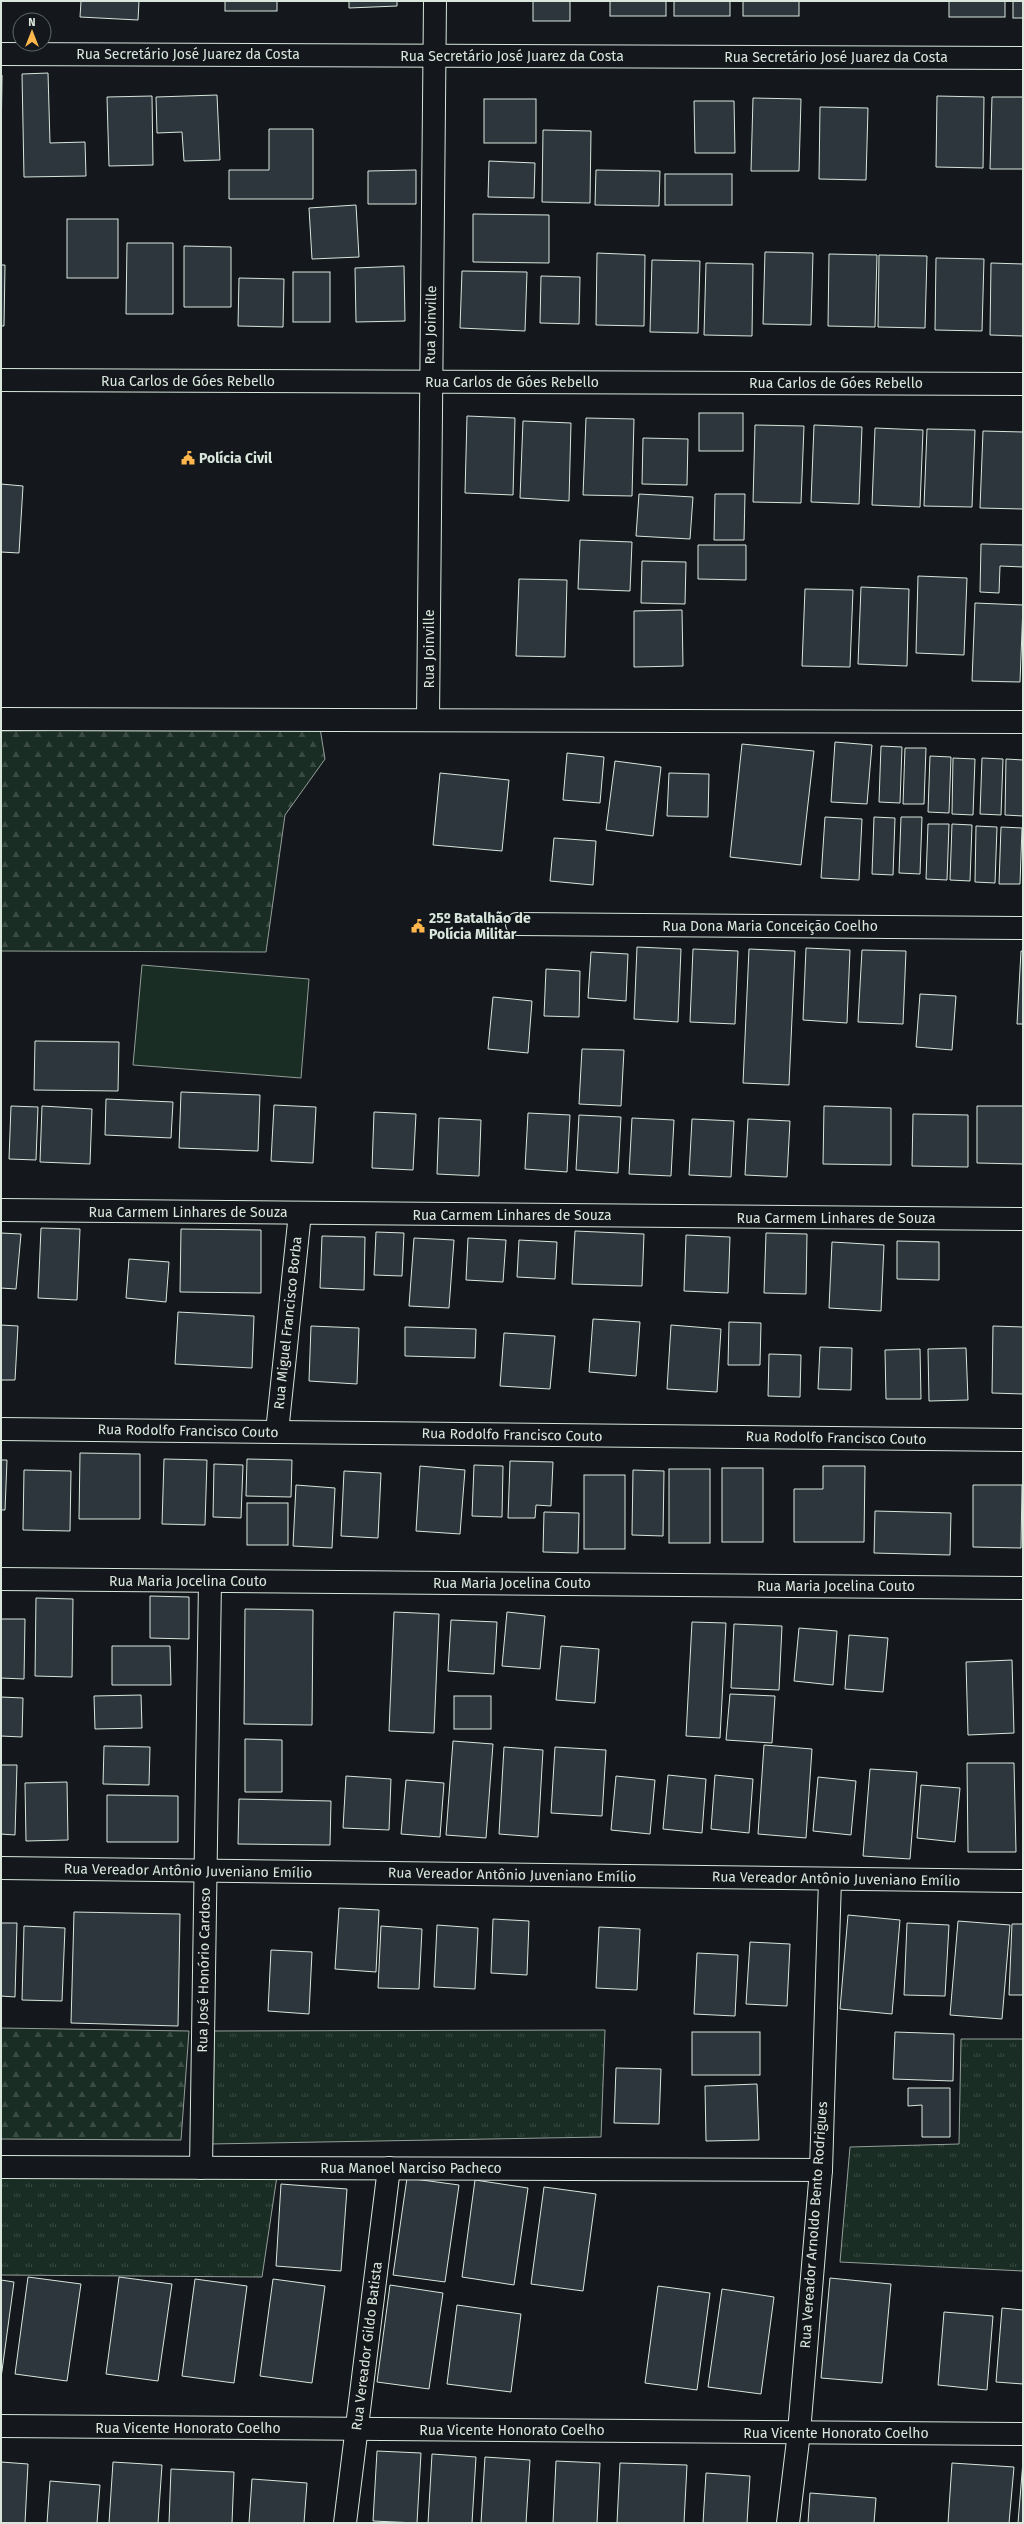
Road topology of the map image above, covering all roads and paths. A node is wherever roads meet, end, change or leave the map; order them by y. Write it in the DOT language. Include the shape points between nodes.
graph roads {
  1 [pos="435,1"];
  2 [pos="1,54"];
  3 [pos="434,55"];
  4 [pos="1023,58"];
  5 [pos="1,380"];
  6 [pos="431,382"];
  7 [pos="1023,384"];
  8 [pos="1,719"];
  9 [pos="428,720"];
  10 [pos="1023,722"];
  11 [pos="517,924"];
  12 [pos="1023,928"];
  13 [pos="1,1210"];
  14 [pos="300,1213"];
  15 [pos="1023,1219"];
  16 [pos="1,1429"];
  17 [pos="276,1432"];
  18 [pos="1023,1440"];
  19 [pos="1,1579"];
  20 [pos="210,1581"];
  21 [pos="1023,1588"];
  22 [pos="1,1868"];
  23 [pos="205,1872"];
  24 [pos="830,1879"];
  25 [pos="1023,1881"];
  26 [pos="1,2167"];
  27 [pos="201,2168"];
  28 [pos="389,2168"];
  29 [pos="821,2170"];
  30 [pos="1,2426"];
  31 [pos="356,2429"];
  32 [pos="799,2432"];
  33 [pos="1023,2434"];
  34 [pos="345,2523"];
  35 [pos="788,2523"];
  1 -- 3 [label="street, Rua Joinville"];
  2 -- 3 [label="street, Rua Secretário José Juarez da Costa"];
  3 -- 4 [label="street, Rua Secretário José Juarez da Costa"];
  3 -- 6 [label="street, Rua Joinville"];
  5 -- 6 [label="street, Rua Carlos de Góes Rebello"];
  6 -- 7 [label="street, Rua Carlos de Góes Rebello"];
  6 -- 9 [label="street, Rua Joinville"];
  8 -- 9 [label="street"];
  9 -- 10 [label="street"];
  11 -- 12 [label="street, Rua Dona Maria Conceição Coelho"];
  13 -- 14 [label="street, Rua Carmem Linhares de Souza"];
  14 -- 15 [label="street, Rua Carmem Linhares de Souza"];
  14 -- 17 [label="street, Rua Miguel Francisco Borba"];
  16 -- 17 [label="street, Rua Rodolfo Francisco Couto"];
  17 -- 18 [label="street, Rua Rodolfo Francisco Couto"];
  19 -- 20 [label="street, Rua Maria Jocelina Couto"];
  20 -- 21 [label="street, Rua Maria Jocelina Couto"];
  20 -- 23 [label="street, Rua José Honório Cardoso"];
  22 -- 23 [label="street, Rua Vereador Antônio Juveniano Emílio"];
  23 -- 24 [label="street, Rua Vereador Antônio Juveniano Emílio"];
  23 -- 27 [label="street, Rua José Honório Cardoso"];
  24 -- 25 [label="street, Rua Vereador Antônio Juveniano Emílio"];
  24 -- 29 [label="street, Rua Vereador Arnoldo Bento Rodrigues"];
  26 -- 27 [label="street, Rua Manoel Narciso Pacheco"];
  27 -- 28 [label="street, Rua Manoel Narciso Pacheco"];
  28 -- 29 [label="street, Rua Manoel Narciso Pacheco"];
  28 -- 31 [label="street, Rua Vereador Gildo Batista"];
  29 -- 32 [label="street, Rua Vereador Arnoldo Bento Rodrigues"];
  30 -- 31 [label="street, Rua Vicente Honorato Coelho"];
  31 -- 32 [label="street, Rua Vicente Honorato Coelho"];
  31 -- 34 [label="street, Rua Vereador Gildo Batista"];
  32 -- 33 [label="street, Rua Vicente Honorato Coelho"];
  32 -- 35 [label="street, Rua Vereador Arnoldo Bento Rodrigues"];
}
